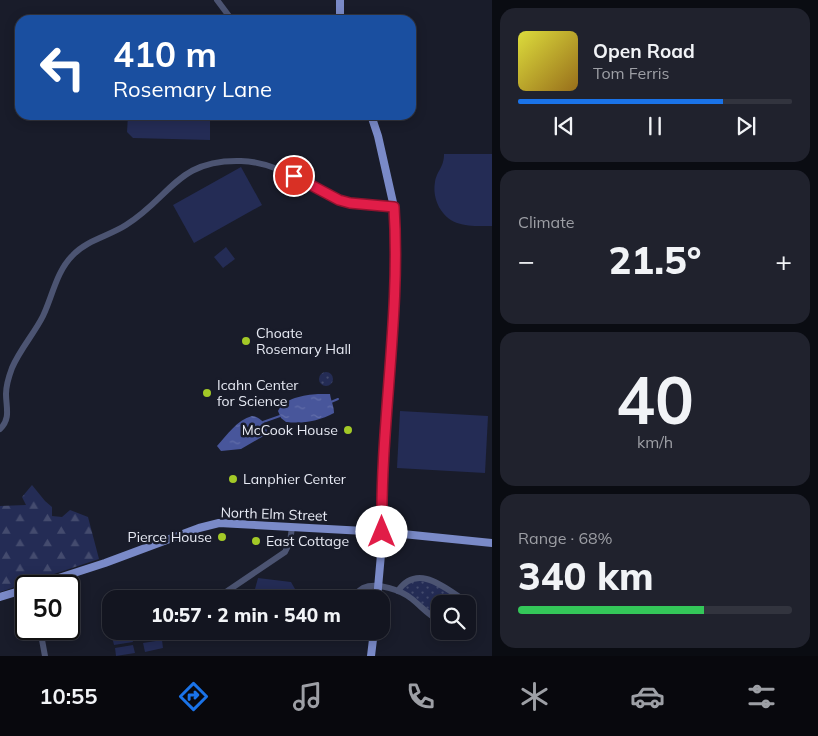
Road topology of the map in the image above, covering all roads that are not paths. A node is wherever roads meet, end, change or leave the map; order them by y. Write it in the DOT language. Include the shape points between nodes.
graph roads {
  1 [pos="217,0"];
  2 [pos="340,0"];
  3 [pos="228,15"];
  4 [pos="340,15"];
  5 [pos="373,120"];
  6 [pos="394,207"];
  7 [pos="0,429"];
  8 [pos="292,527"];
  9 [pos="382,532"];
  10 [pos="492,543"];
  11 [pos="68,575"];
  12 [pos="378,587"];
  13 [pos="229,590"];
  14 [pos="360,590"];
  15 [pos="378,590"];
  16 [pos="398,591"];
  17 [pos="15,592"];
  18 [pos="456,595"];
  19 [pos="0,597"];
  20 [pos="431,616"];
  21 [pos="42,640"];
  22 [pos="373,640"];
  23 [pos="45,656"];
  24 [pos="371,656"];
  1 -- 3 [label="street"];
  2 -- 4 [label="main road"];
  5 -- 6 [label="main road"];
  6 -- 7 [label="street" via="339,200 260,163 212,162 188,173 126,225 86,244 65,265 44,314 12,369 6,393 7,419"];
  6 -- 9 [label="main road" via="397,258 383,451"];
  8 -- 9 [label="main road, North Elm Street"];
  8 -- 11 [label="main road, North Elm Street" via="207,525"];
  8 -- 13 [label="street" via="285,552"];
  9 -- 10 [label="main road, North Elm Street"];
  9 -- 12 [label="main road"];
  12 -- 14 [label="street"];
  12 -- 15 [label="main road"];
  12 -- 16 [label="street"];
  16 -- 18 [label="street" via="414,579 437,582"];
  16 -- 20 [label="street"];
  17 -- 19 [label="main road"];
  21 -- 23 [label="street"];
  22 -- 24 [label="main road"];
}
